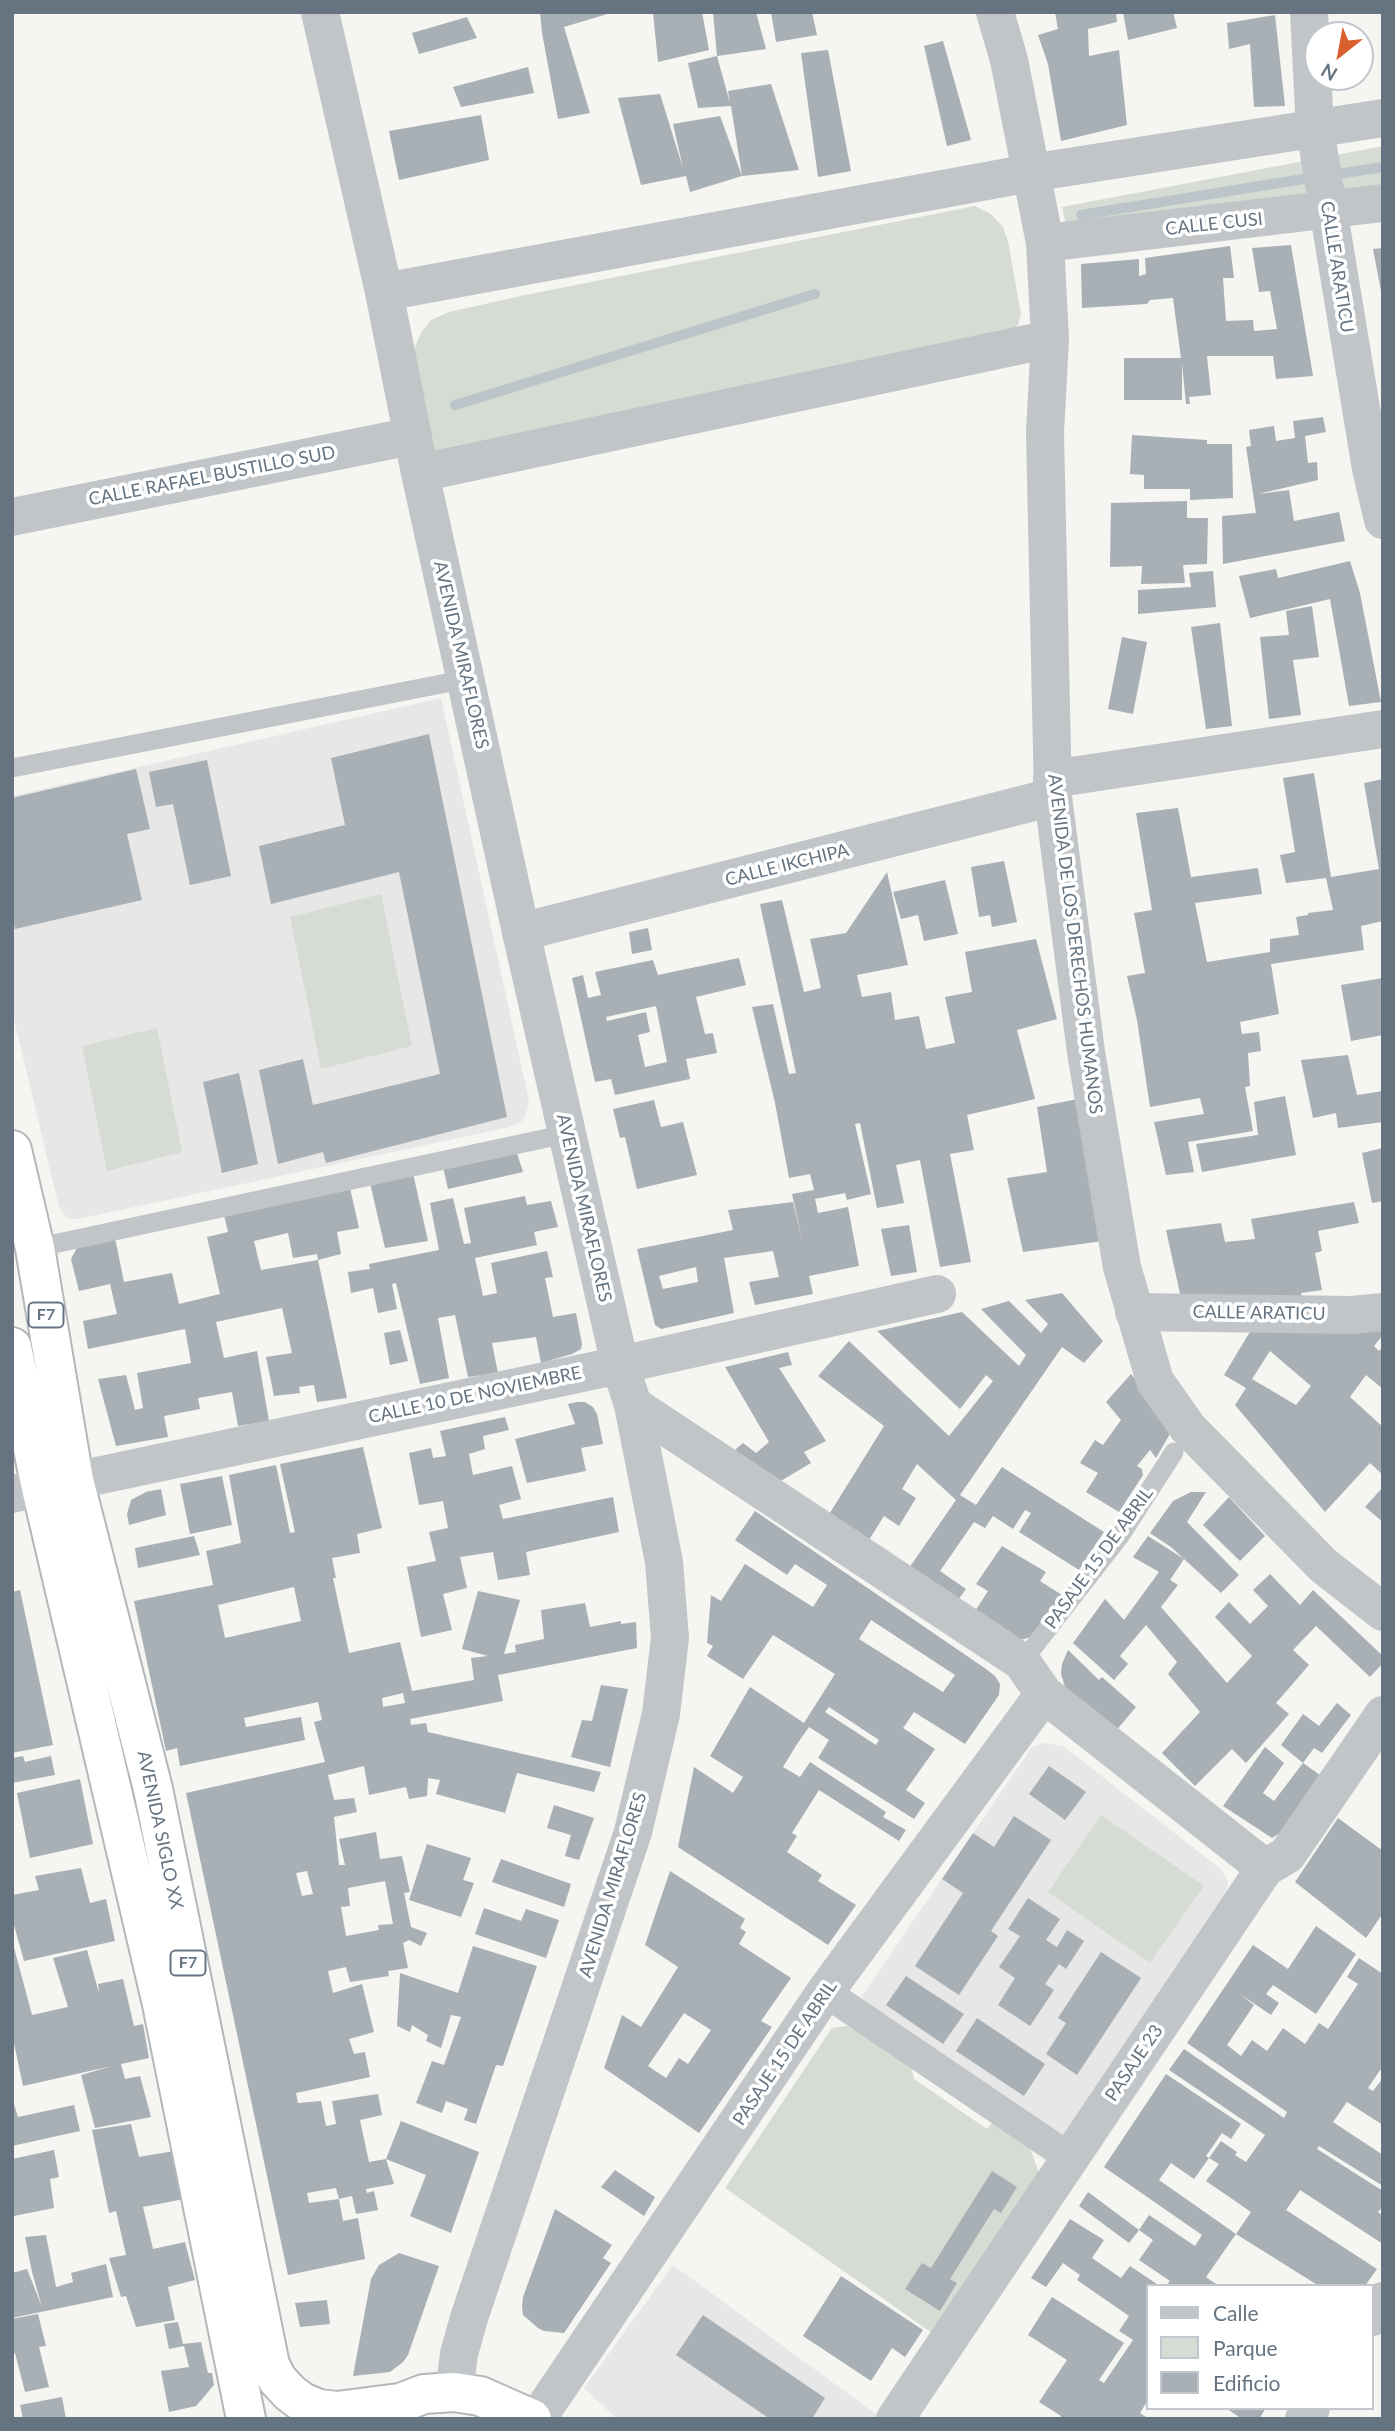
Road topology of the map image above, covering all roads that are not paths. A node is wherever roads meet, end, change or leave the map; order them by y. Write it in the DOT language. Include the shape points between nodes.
graph roads {
  1 [pos="320,12"];
  2 [pos="995,12"];
  3 [pos="1309,12"];
  4 [pos="1383,118"];
  5 [pos="1315,129"];
  6 [pos="1030,173"];
  7 [pos="1383,203"];
  8 [pos="1328,211"];
  9 [pos="1045,243"];
  10 [pos="384,292"];
  11 [pos="1050,339"];
  12 [pos="412,436"];
  13 [pos="420,472"];
  14 [pos="12,517"];
  15 [pos="1383,520"];
  16 [pos="467,679"];
  17 [pos="1383,729"];
  18 [pos="12,768"];
  19 [pos="1053,788"];
  20 [pos="521,932"];
  21 [pos="566,1134"];
  22 [pos="12,1150"];
  23 [pos="34,1248"];
  24 [pos="937,1294"];
  25 [pos="1134,1312"];
  26 [pos="1383,1312"];
  27 [pos="12,1348"];
  28 [pos="620,1365"];
  29 [pos="633,1405"];
  30 [pos="1174,1452"];
  31 [pos="42,1487"];
  32 [pos="1383,1612"];
  33 [pos="1022,1662"];
  34 [pos="1044,1694"];
  35 [pos="1383,1716"];
  36 [pos="1265,1868"];
  37 [pos="825,1992"];
  38 [pos="1070,2158"];
  39 [pos="454,2392"];
  40 [pos="367,2411"];
  41 [pos="246,2419"];
  42 [pos="297,2419"];
  43 [pos="534,2419"];
  44 [pos="895,2419"];
  1 -- 10 [label="street, AVENIDA MIRAFLORES"];
  2 -- 6 [label="street, AVENIDA DE LOS DERECHOS HUMANOS"];
  3 -- 5 [label="street, CALLE ARATICU"];
  4 -- 5 [label="street"];
  5 -- 6 [label="street"];
  5 -- 8 [label="street, CALLE ARATICU"];
  6 -- 9 [label="street, AVENIDA DE LOS DERECHOS HUMANOS"];
  6 -- 10 [label="street"];
  7 -- 8 [label="street, CALLE CUSI"];
  8 -- 9 [label="street, CALLE CUSI"];
  8 -- 15 [label="street, CALLE ARATICU"];
  9 -- 11 [label="street, AVENIDA DE LOS DERECHOS HUMANOS"];
  10 -- 12 [label="street, AVENIDA MIRAFLORES"];
  11 -- 13 [label="street"];
  11 -- 19 [label="street, AVENIDA DE LOS DERECHOS HUMANOS" via="1045,432"];
  12 -- 13 [label="street, AVENIDA MIRAFLORES"];
  12 -- 14 [label="street, CALLE RAFAEL BUSTILLO SUD"];
  13 -- 16 [label="street, AVENIDA MIRAFLORES"];
  16 -- 18 [label="lane"];
  16 -- 20 [label="street, AVENIDA MIRAFLORES"];
  17 -- 19 [label="street, CALLE IKCHIPA"];
  19 -- 20 [label="street, CALLE IKCHIPA"];
  19 -- 25 [label="street, AVENIDA DE LOS DERECHOS HUMANOS" via="1088,1066 1122,1267"];
  20 -- 21 [label="street, AVENIDA MIRAFLORES"];
  21 -- 23 [label="lane"];
  21 -- 28 [label="street, AVENIDA MIRAFLORES"];
  22 -- 23 [label="highway, AVENIDA SIGLO XX / F7"];
  23 -- 31 [label="highway, AVENIDA SIGLO XX / F7"];
  24 -- 28 [label="street, CALLE 10 DE NOVIEMBRE"];
  25 -- 26 [label="street, CALLE ARATICU"];
  25 -- 32 [label="street, AVENIDA DE LOS DERECHOS HUMANOS" via="1155,1381 1188,1427 1324,1566"];
  27 -- 31 [label="highway, AVENIDA SIGLO XX / F7"];
  28 -- 29 [label="street, AVENIDA MIRAFLORES"];
  28 -- 31 [label="street, CALLE 10 DE NOVIEMBRE"];
  29 -- 33 [label="street"];
  29 -- 39 [label="street, AVENIDA MIRAFLORES" via="664,1562 670,1638 661,1714 633,1832 469,2318"];
  30 -- 33 [label="lane, PASAJE 15 DE ABRIL" via="1120,1536"];
  31 -- 40 [label="highway, AVENIDA SIGLO XX / F7" via="153,1789 270,2365 277,2379 302,2402 319,2409"];
  31 -- 41 [label="highway, AVENIDA SIGLO XX / F7" via="162,2004"];
  33 -- 34 [label="street"];
  34 -- 36 [label="street"];
  34 -- 37 [label="street, PASAJE 15 DE ABRIL"];
  35 -- 36 [label="street, PASAJE 23" via="1287,1855"];
  36 -- 38 [label="street, PASAJE 23"];
  37 -- 38 [label="street"];
  37 -- 43 [label="street, PASAJE 15 DE ABRIL"];
  38 -- 44 [label="street, PASAJE 23"];
  39 -- 40 [label="highway" via="424,2394"];
  39 -- 43 [label="highway" via="480,2396"];
  40 -- 42 [label="street"];
}
